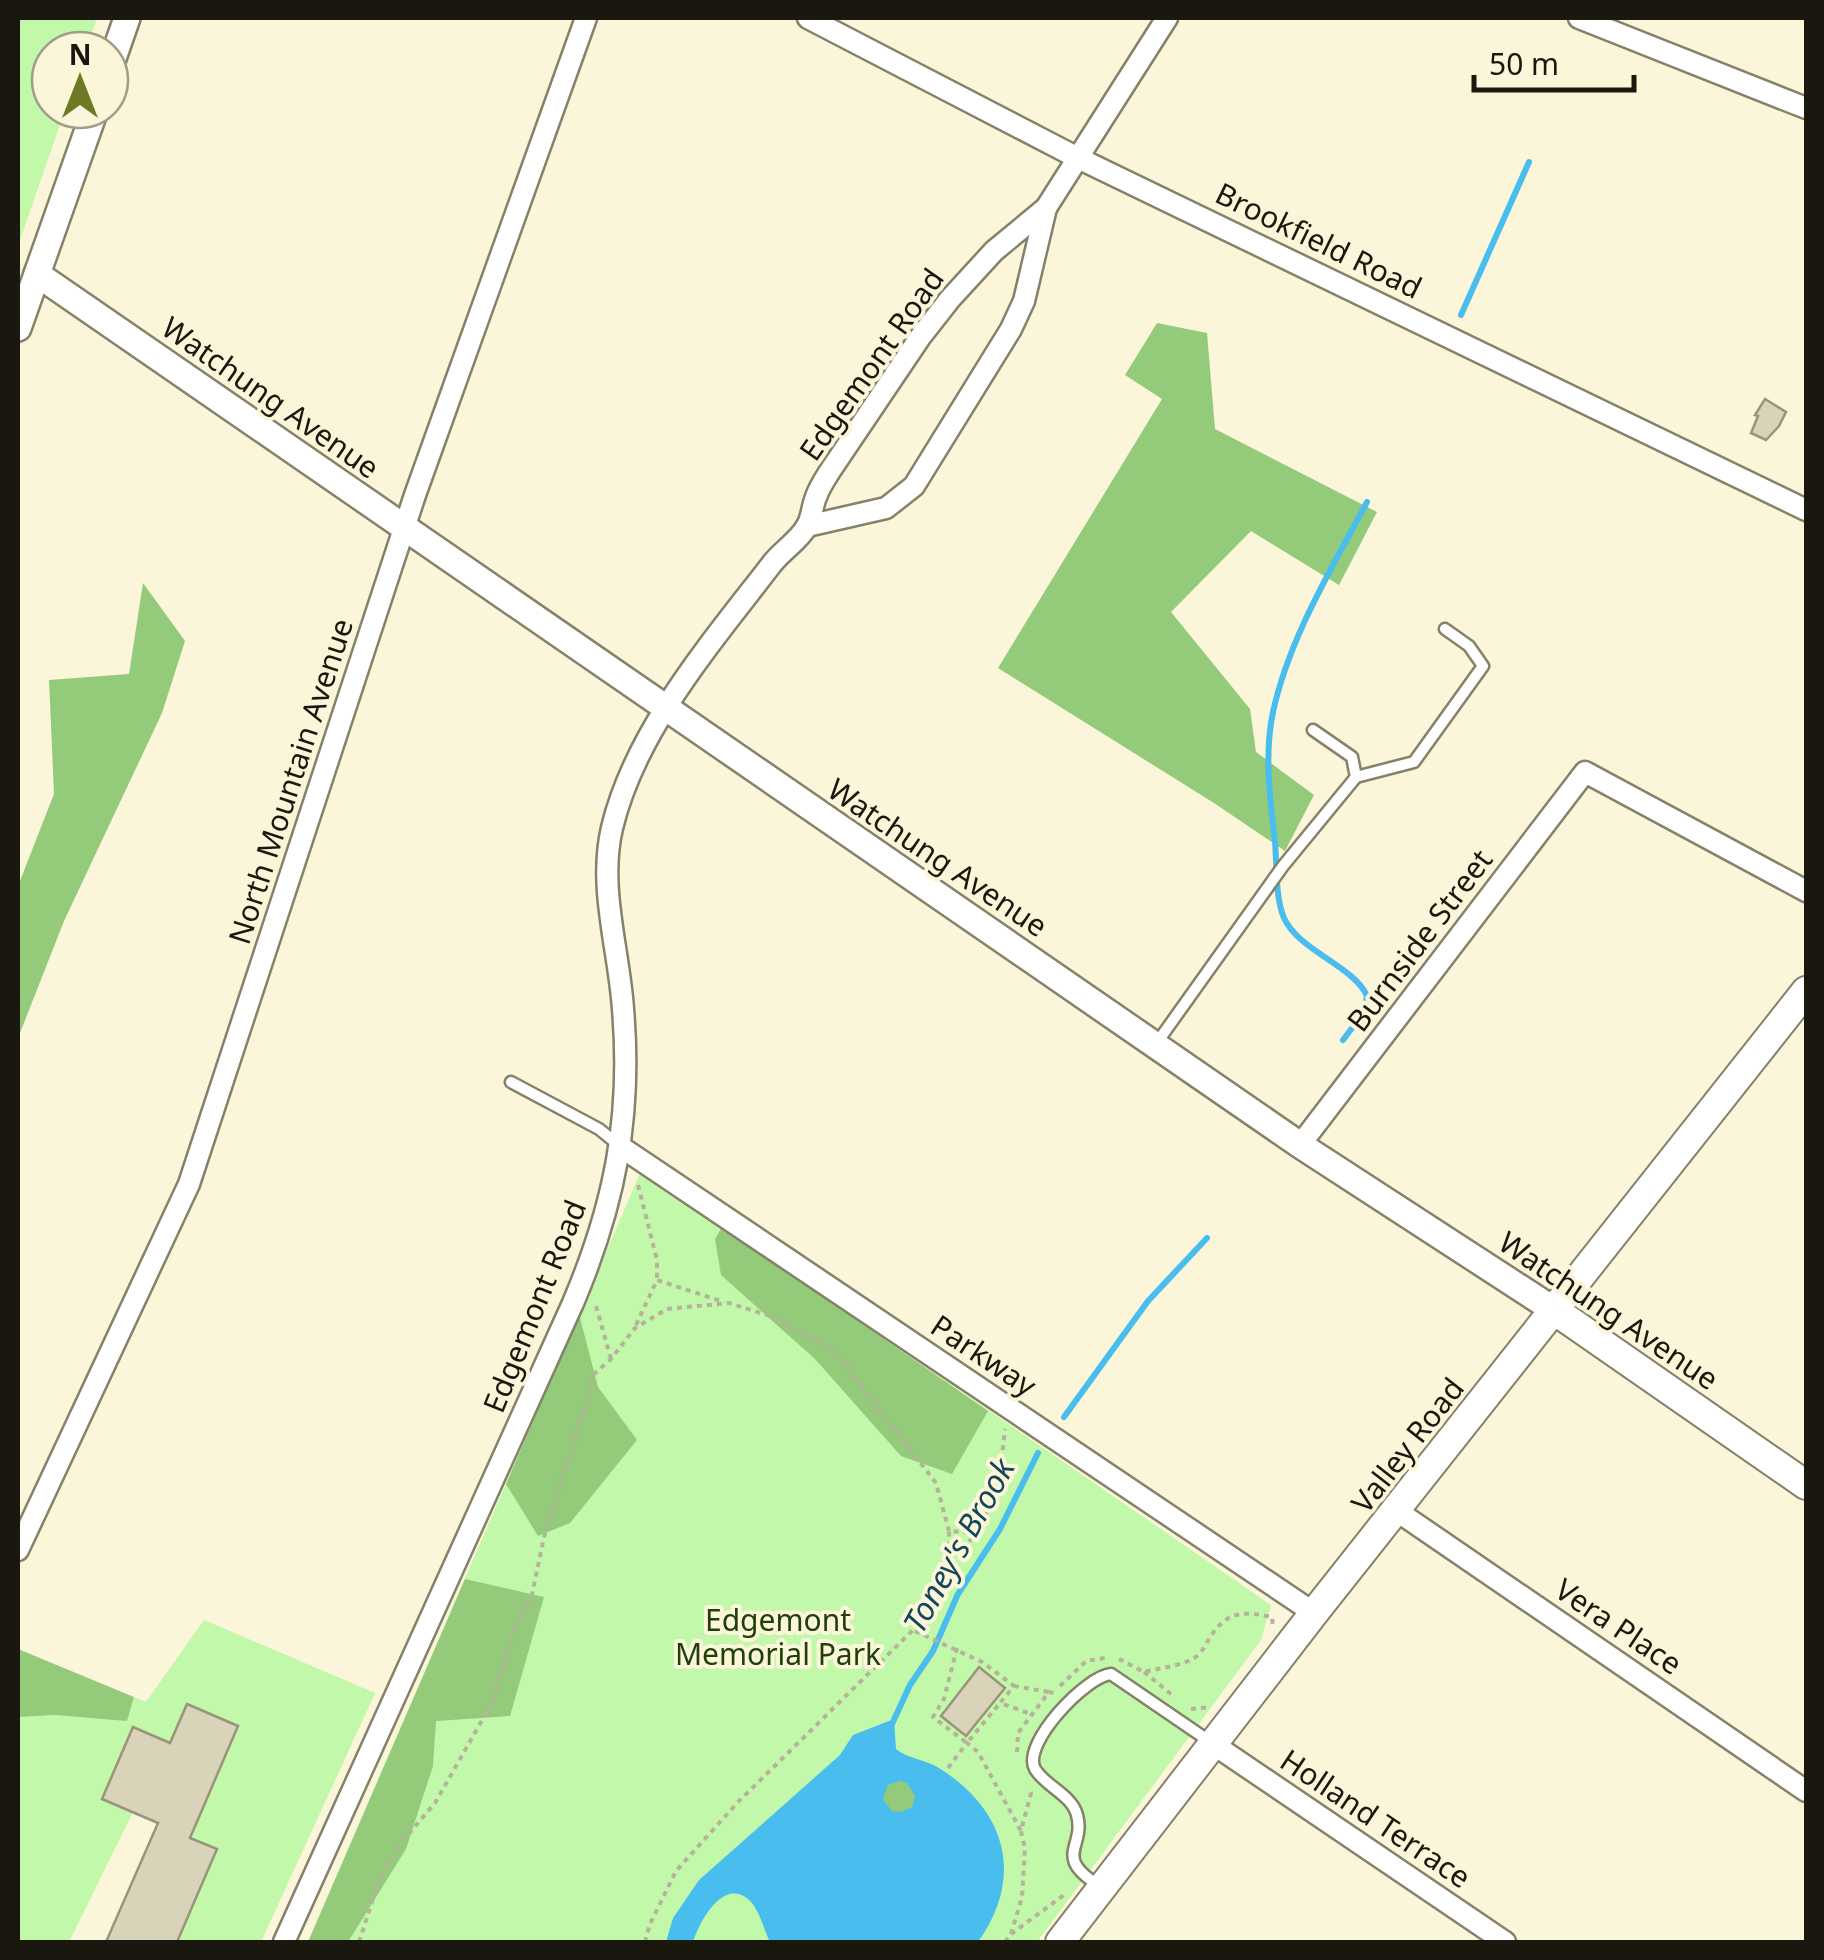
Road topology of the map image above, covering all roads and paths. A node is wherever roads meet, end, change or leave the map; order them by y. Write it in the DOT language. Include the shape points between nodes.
graph roads {
  1 [pos="586,18"];
  2 [pos="808,18"];
  3 [pos="1167,18"];
  4 [pos="1579,18"];
  5 [pos="1806,108"];
  6 [pos="88,130"];
  7 [pos="1078,158"];
  8 [pos="1046,208"];
  9 [pos="37,274"];
  10 [pos="18,328"];
  11 [pos="1806,510"];
  12 [pos="807,526"];
  13 [pos="404,529"];
  14 [pos="1445,629"];
  15 [pos="665,710"];
  16 [pos="1314,730"];
  17 [pos="1356,777"];
  18 [pos="1806,890"];
  19 [pos="1806,991"];
  20 [pos="1156,1045"];
  21 [pos="511,1082"];
  22 [pos="1300,1145"];
  23 [pos="621,1147"];
  24 [pos="638,1185"];
  25 [pos="657,1280"];
  26 [pos="591,1291"];
  27 [pos="729,1303"];
  28 [pos="1554,1310"];
  29 [pos="635,1328"];
  30 [pos="611,1359"];
  31 [pos="1016,1412"];
  32 [pos="1806,1485"];
  33 [pos="1397,1511"];
  34 [pos="949,1531"];
  35 [pos="974,1533"];
  36 [pos="18,1550"];
  37 [pos="950,1562"];
  38 [pos="1314,1612"];
  39 [pos="1272,1617"];
  40 [pos="913,1630"];
  41 [pos="954,1647"];
  42 [pos="1144,1672"];
  43 [pos="1014,1686"];
  44 [pos="1049,1692"];
  45 [pos="1000,1704"];
  46 [pos="1215,1711"];
  47 [pos="1031,1714"];
  48 [pos="967,1743"];
  49 [pos="1213,1744"];
  50 [pos="1016,1764"];
  51 [pos="948,1768"];
  52 [pos="1021,1779"];
  53 [pos="1806,1791"];
  54 [pos="1021,1831"];
  55 [pos="1089,1887"];
  56 [pos="1012,1934"];
  57 [pos="1499,1941"];
  58 [pos="284,1942"];
  59 [pos="358,1942"];
  60 [pos="645,1942"];
  61 [pos="1005,1942"];
  62 [pos="1060,1942"];
  1 -- 13 [label="street, North Mountain Avenue"];
  2 -- 7 [label="street, Brookfield Road"];
  3 -- 7 [label="street, Edgemont Road"];
  4 -- 5 [label="street"];
  6 -- 9 [label="street"];
  7 -- 8 [label="street, Edgemont Road"];
  7 -- 11 [label="street, Brookfield Road"];
  8 -- 12 [label="street, Edgemont Road" via="994,252 921,336 830,471"];
  8 -- 12 [label="street, Edgemont Road" via="1012,329 914,486 869,514"];
  9 -- 10 [label="street"];
  9 -- 13 [label="street, Watchung Avenue"];
  12 -- 15 [label="street, Edgemont Road" via="774,560"];
  13 -- 15 [label="street, Watchung Avenue"];
  13 -- 36 [label="street, North Mountain Avenue" via="190,1184"];
  14 -- 17 [label="lane" via="1483,666 1414,762"];
  15 -- 20 [label="street, Watchung Avenue"];
  15 -- 23 [label="street, Edgemont Road" via="633,763 611,833 608,901 626,1054"];
  16 -- 17 [label="lane" via="1352,756"];
  17 -- 20 [label="lane" via="1272,881"];
  18 -- 22 [label="street, Burnside Street" via="1585,772"];
  19 -- 28 [label="main road, Valley Road"];
  20 -- 22 [label="street, Watchung Avenue"];
  21 -- 23 [label="lane"];
  22 -- 28 [label="street, Watchung Avenue"];
  23 -- 31 [label="street, Parkway"];
  23 -- 58 [label="street, Edgemont Road" via="605,1221 578,1292"];
  24 -- 25 [label="path"];
  25 -- 27 [label="path"];
  25 -- 29 [label="path"];
  26 -- 30 [label="path"];
  27 -- 29 [label="path" via="666,1309"];
  27 -- 34 [label="path" via="773,1317 835,1352 936,1483"];
  28 -- 32 [label="main road, Watchung Avenue"];
  28 -- 33 [label="main road, Valley Road"];
  29 -- 30 [label="path"];
  30 -- 59 [label="path" via="594,1373 532,1594 493,1701 435,1802 379,1880"];
  31 -- 35 [label="path" via="1004,1430 993,1503"];
  31 -- 38 [label="street, Parkway"];
  33 -- 38 [label="main road, Valley Road"];
  33 -- 53 [label="street, Vera Place"];
  34 -- 35 [label="path"];
  34 -- 37 [label="path"];
  35 -- 37 [label="path" via="962,1556"];
  37 -- 40 [label="path" via="944,1586"];
  38 -- 49 [label="main road, Valley Road"];
  39 -- 42 [label="path" via="1233,1614 1197,1656"];
  40 -- 41 [label="path"];
  40 -- 60 [label="path" via="676,1871"];
  41 -- 43 [label="path"];
  41 -- 48 [label="path" via="944,1699 933,1717"];
  42 -- 44 [label="path" via="1096,1658"];
  42 -- 46 [label="path" via="1192,1710"];
  43 -- 44 [label="path"];
  43 -- 45 [label="path"];
  44 -- 47 [label="path"];
  45 -- 47 [label="path"];
  45 -- 48 [label="path"];
  47 -- 50 [label="path" via="1018,1733"];
  48 -- 51 [label="path"];
  48 -- 54 [label="path"];
  49 -- 55 [label="main road, Valley Road"];
  49 -- 55 [label="lane" via="1111,1674 1079,1690 1032,1753 1036,1770 1078,1816 1072,1849"];
  49 -- 57 [label="street, Holland Terrace"];
  52 -- 54 [label="path" via="1031,1793"];
  54 -- 56 [label="path" via="1022,1896"];
  55 -- 56 [label="path"];
  55 -- 62 [label="main road, Valley Road"];
  56 -- 61 [label="path"];
}
